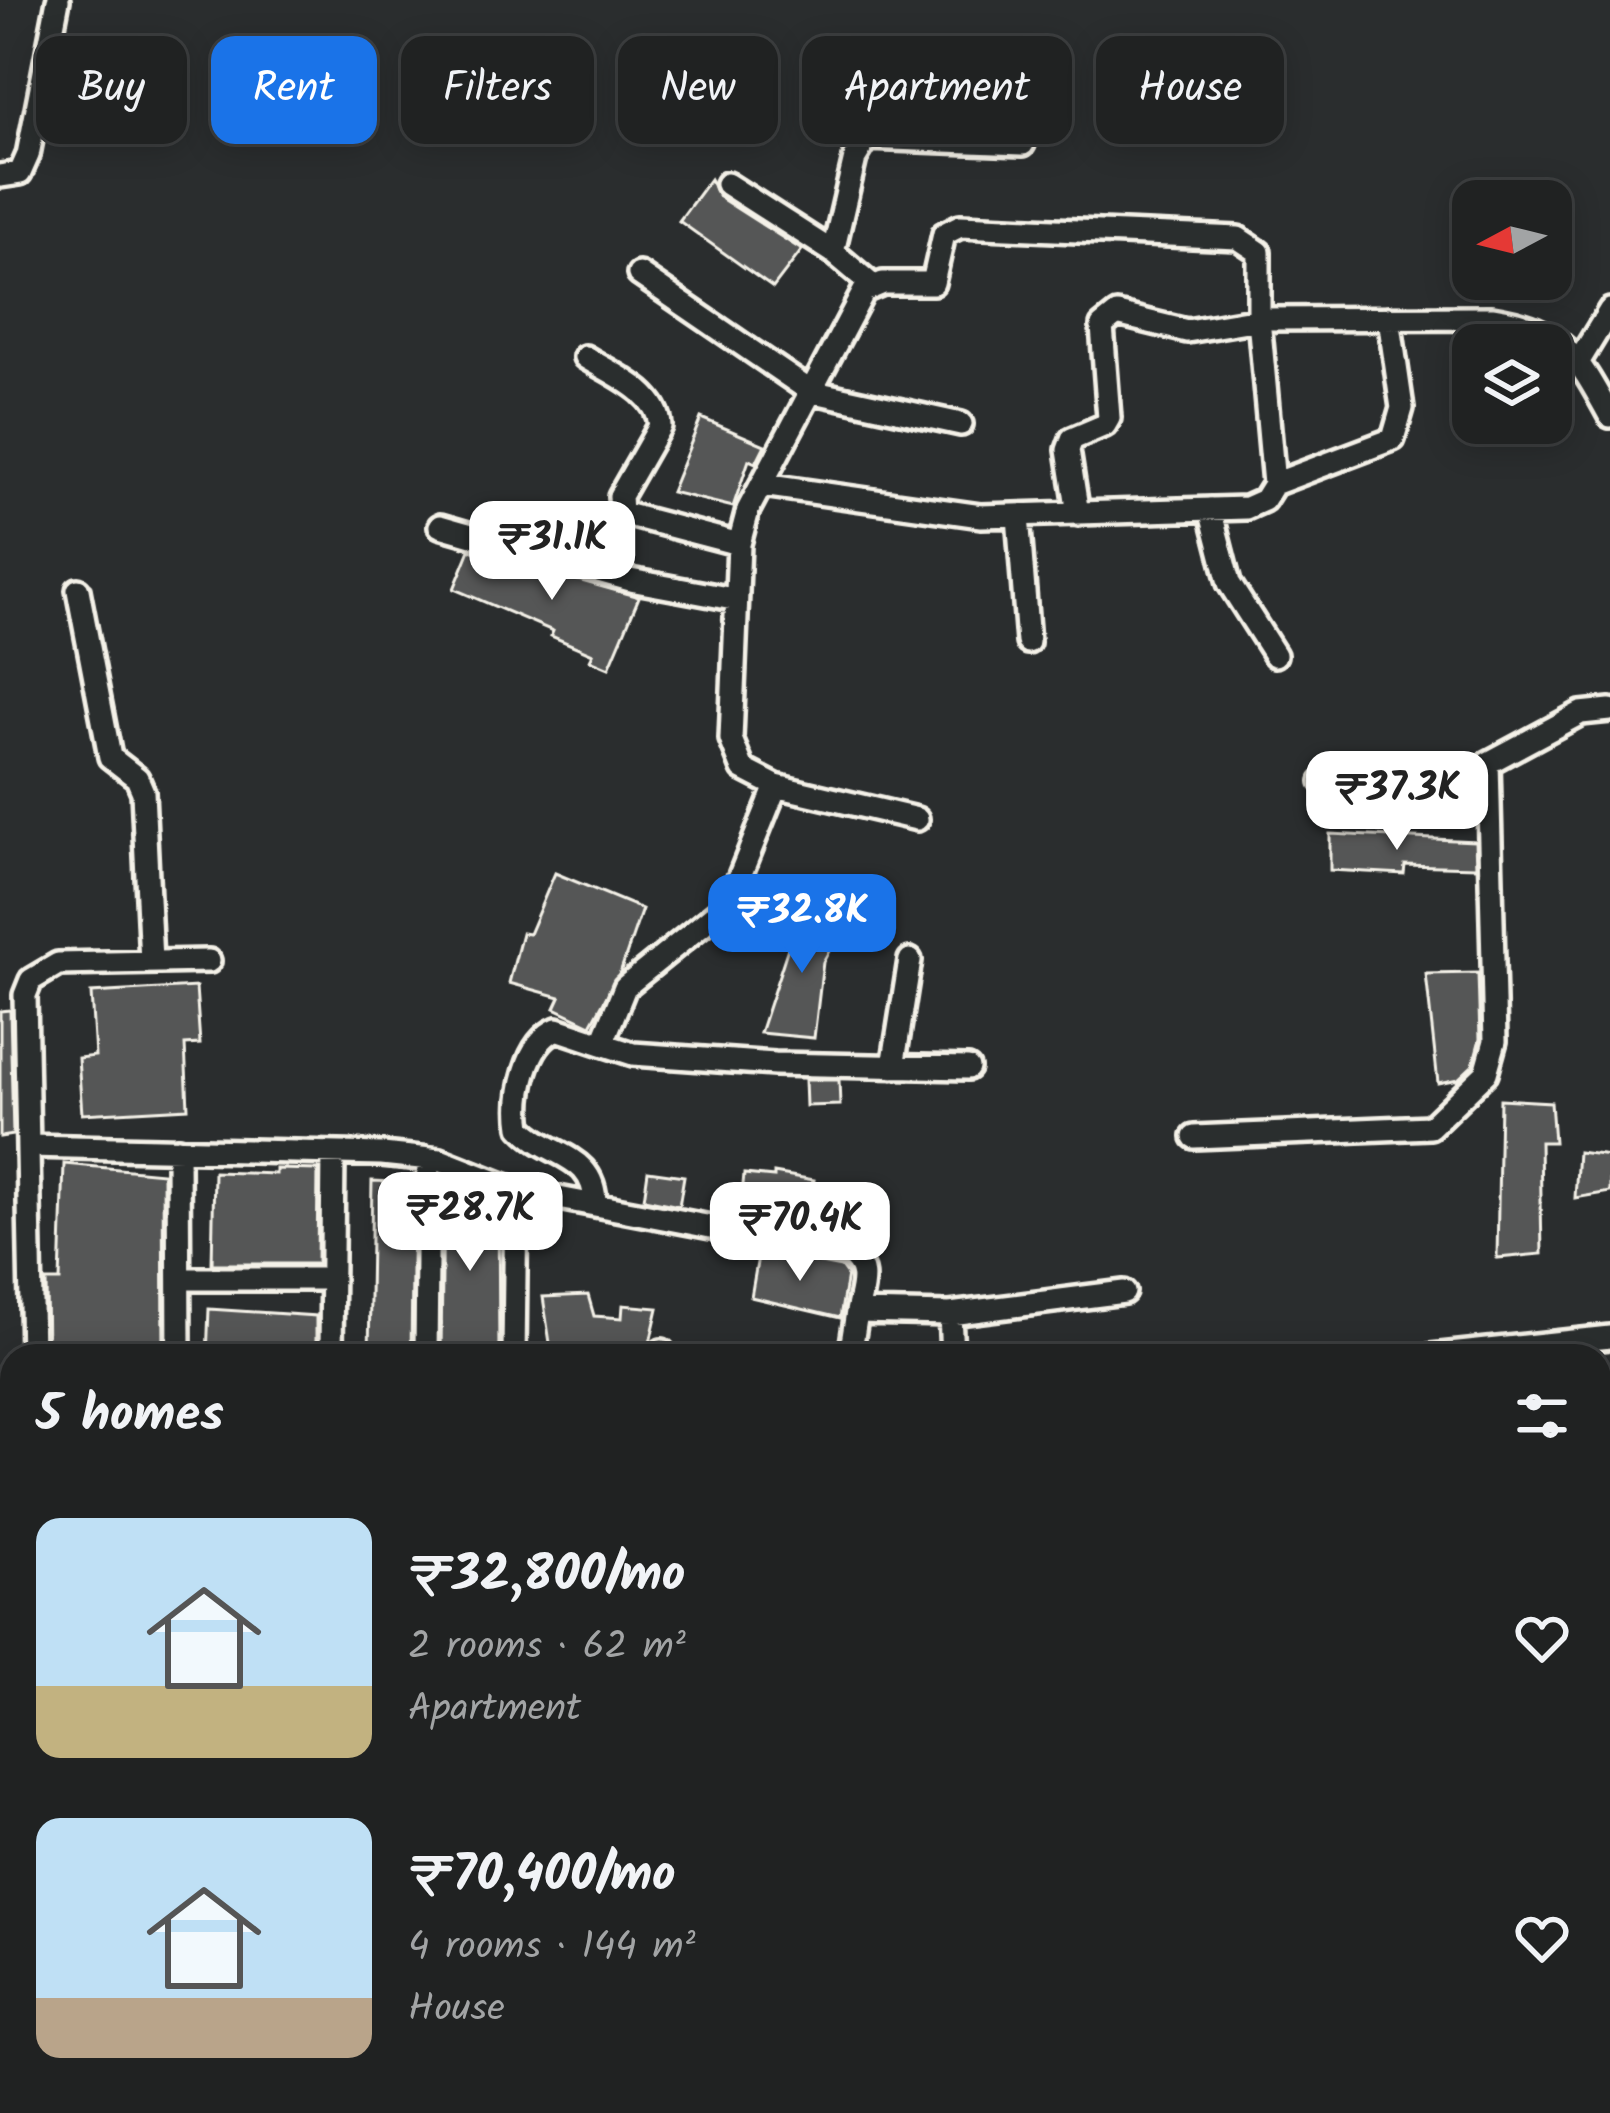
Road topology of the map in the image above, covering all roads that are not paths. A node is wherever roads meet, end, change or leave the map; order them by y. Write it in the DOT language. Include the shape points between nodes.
graph roads {
  1 [pos="58,0"];
  2 [pos="863,144"];
  3 [pos="0,176"];
  4 [pos="727,184"];
  5 [pos="833,252"];
  6 [pos="639,274"];
  7 [pos="872,285"];
  8 [pos="1610,310"];
  9 [pos="1389,318"];
  10 [pos="1259,319"];
  11 [pos="585,357"];
  12 [pos="1579,361"];
  13 [pos="810,391"];
  14 [pos="1610,416"];
  15 [pos="961,424"];
  16 [pos="1274,484"];
  17 [pos="762,485"];
  18 [pos="1210,509"];
  19 [pos="1078,514"];
  20 [pos="1018,516"];
  21 [pos="440,526"];
  22 [pos="739,544"];
  23 [pos="78,590"];
  24 [pos="733,599"];
  25 [pos="1028,642"];
  26 [pos="1275,655"];
  27 [pos="1610,710"];
  28 [pos="1323,782"];
  29 [pos="1485,784"];
  30 [pos="776,787"];
  31 [pos="917,819"];
  32 [pos="209,961"];
  33 [pos="910,961"];
  34 [pos="151,962"];
  35 [pos="602,1044"];
  36 [pos="893,1067"];
  37 [pos="968,1068"];
  38 [pos="1194,1137"];
  39 [pos="28,1146"];
  40 [pos="178,1149"];
  41 [pos="333,1153"];
  42 [pos="428,1159"];
  43 [pos="516,1190"];
  44 [pos="595,1204"];
  45 [pos="179,1279"];
  46 [pos="332,1279"];
  47 [pos="1124,1292"];
  48 [pos="857,1312"];
  49 [pos="950,1314"];
  50 [pos="1610,1337"];
  51 [pos="32,1344"];
  52 [pos="179,1344"];
  53 [pos="332,1344"];
  54 [pos="426,1344"];
  55 [pos="514,1344"];
  56 [pos="852,1344"];
  57 [pos="951,1344"];
  58 [pos="1544,1344"];
  1 -- 3 [label="street" via="28,155 20,173"];
  2 -- 5 [label="street"];
  4 -- 5 [label="street"];
  5 -- 7 [label="street"];
  6 -- 13 [label="street"];
  7 -- 10 [label="street" via="933,283 944,235 960,226 1238,238 1258,252"];
  7 -- 13 [label="street"];
  8 -- 12 [label="street"];
  9 -- 10 [label="street"];
  9 -- 12 [label="street" via="1526,323 1554,335"];
  9 -- 16 [label="street" via="1402,408 1394,439"];
  10 -- 16 [label="street"];
  10 -- 19 [label="street" via="1187,331 1117,314 1102,326 1109,418 1072,439"];
  11 -- 22 [label="street" via="652,399 659,413 660,426 620,496 621,513"];
  12 -- 14 [label="street"];
  13 -- 15 [label="street"];
  13 -- 17 [label="street"];
  16 -- 18 [label="street" via="1246,508"];
  17 -- 20 [label="street"];
  17 -- 22 [label="street"];
  18 -- 19 [label="street"];
  18 -- 26 [label="street" via="1229,584"];
  19 -- 20 [label="street"];
  20 -- 25 [label="street"];
  21 -- 24 [label="street" via="630,580"];
  22 -- 24 [label="street"];
  23 -- 34 [label="street" via="110,757 143,792"];
  24 -- 30 [label="street" via="734,757"];
  27 -- 29 [label="street" via="1581,713 1498,754"];
  28 -- 29 [label="street"];
  29 -- 38 [label="street" via="1495,1041 1486,1073 1422,1129"];
  30 -- 31 [label="street"];
  30 -- 35 [label="street" via="729,903 625,987"];
  32 -- 34 [label="street"];
  33 -- 36 [label="street"];
  34 -- 39 [label="street" via="58,964 31,980"];
  35 -- 36 [label="street" via="633,1054"];
  35 -- 44 [label="street" via="557,1029 546,1034 534,1047 519,1110 530,1137 581,1163"];
  36 -- 37 [label="street"];
  39 -- 40 [label="street"];
  39 -- 51 [label="street"];
  40 -- 41 [label="street"];
  40 -- 45 [label="street"];
  41 -- 42 [label="street"];
  41 -- 46 [label="street"];
  42 -- 43 [label="street"];
  42 -- 54 [label="street"];
  43 -- 44 [label="street"];
  43 -- 55 [label="street"];
  44 -- 48 [label="street" via="848,1253 865,1275"];
  45 -- 46 [label="street"];
  45 -- 52 [label="street"];
  46 -- 53 [label="street"];
  47 -- 49 [label="street"];
  48 -- 49 [label="street"];
  48 -- 56 [label="street"];
  49 -- 57 [label="street"];
  50 -- 58 [label="street"];
}
